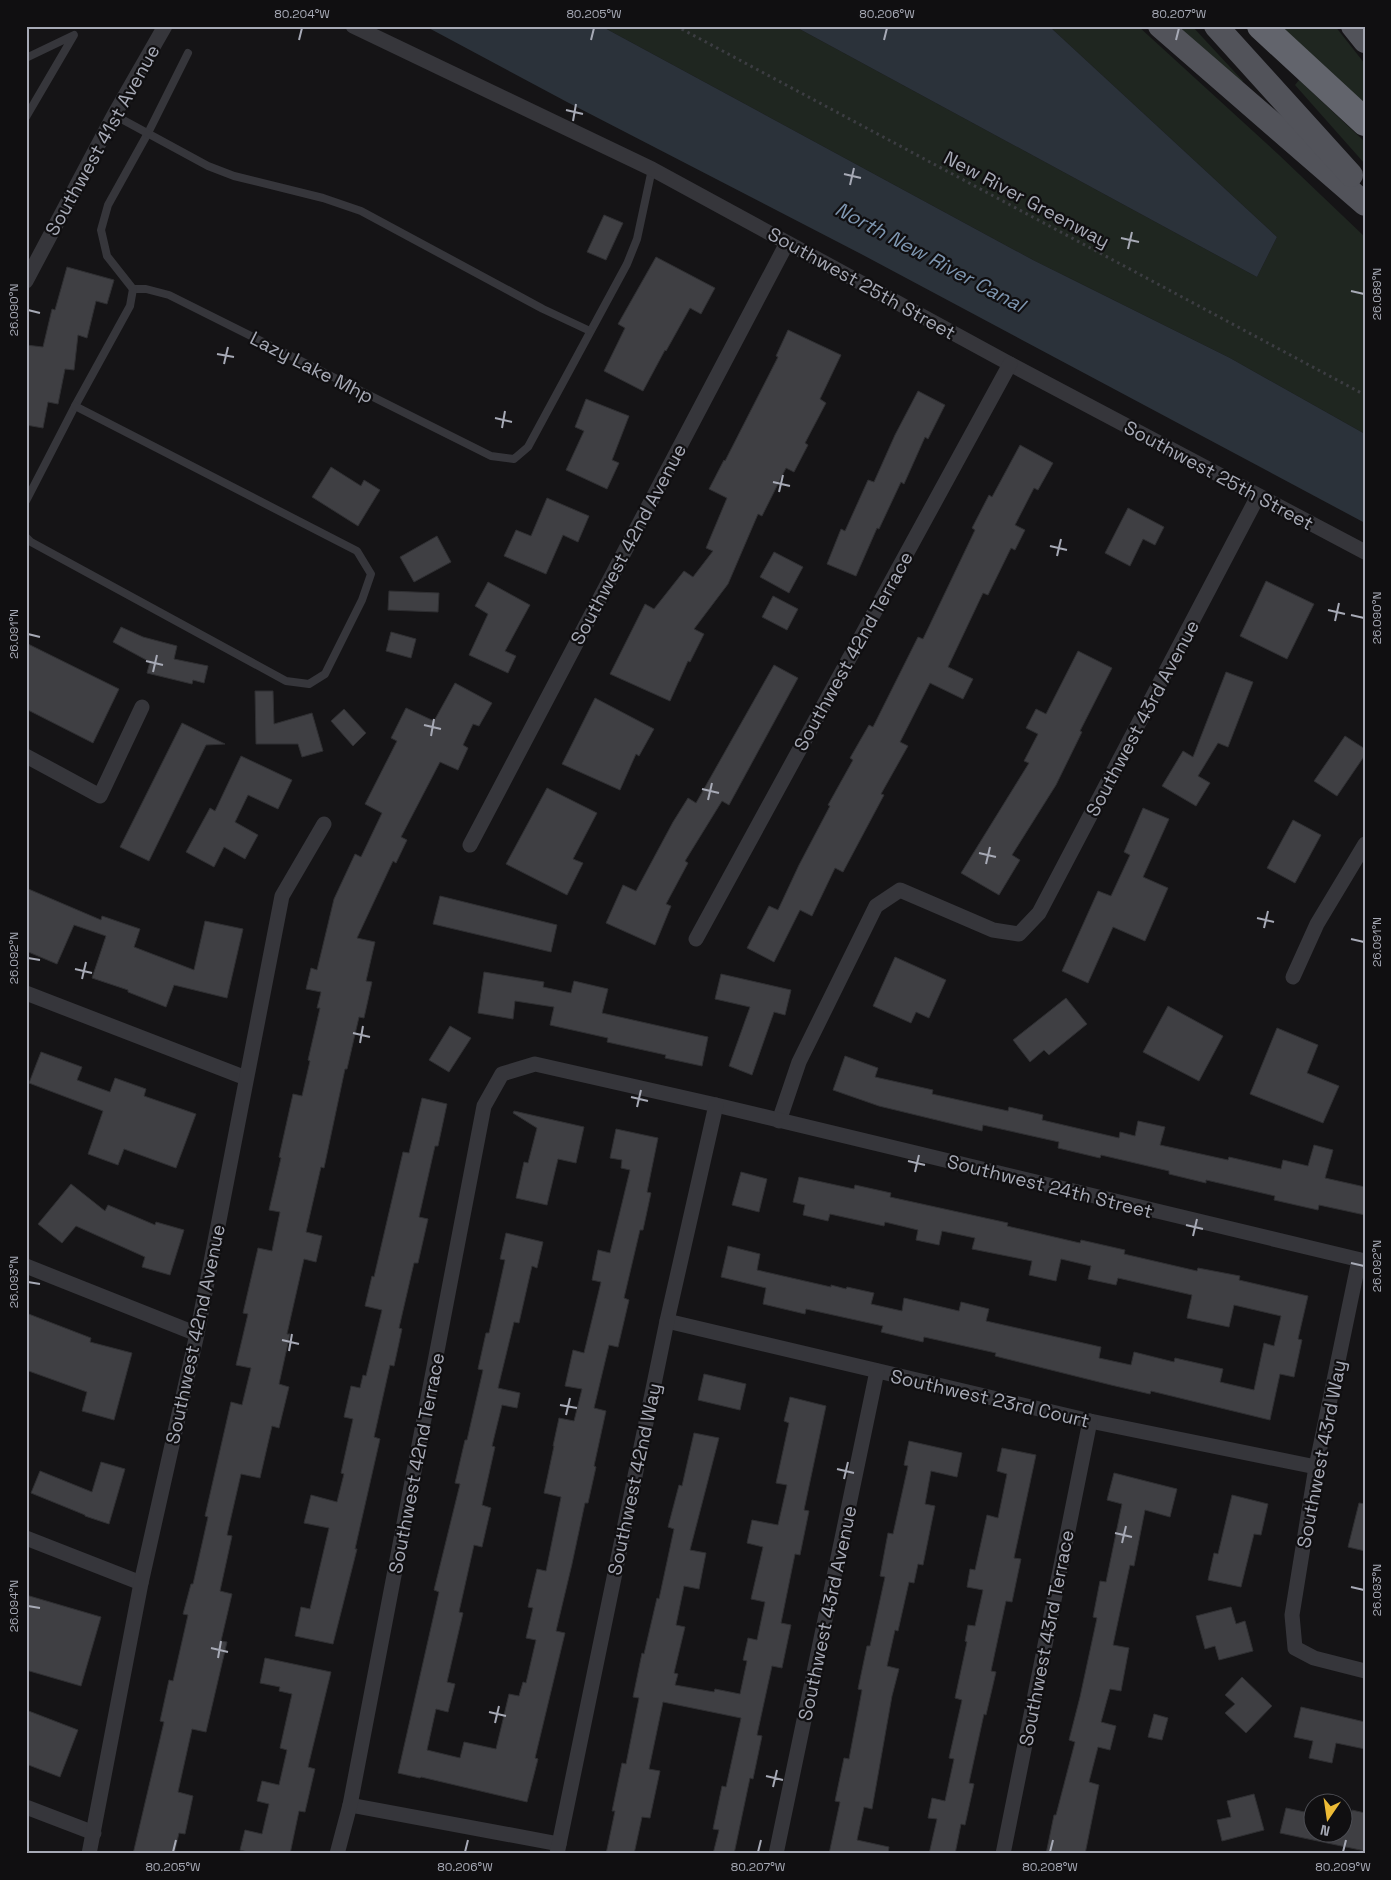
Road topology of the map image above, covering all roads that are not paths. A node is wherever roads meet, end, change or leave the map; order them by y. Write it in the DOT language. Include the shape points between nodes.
graph roads {
  1 [pos="165,26"];
  2 [pos="353,26"];
  3 [pos="1160,26"];
  4 [pos="1216,26"];
  5 [pos="1261,26"];
  6 [pos="1353,26"];
  7 [pos="1365,41"];
  8 [pos="188,53"];
  9 [pos="26,58"];
  10 [pos="114,115"];
  11 [pos="26,116"];
  12 [pos="1365,122"];
  13 [pos="148,133"];
  14 [pos="652,169"];
  15 [pos="1365,190"];
  16 [pos="1365,204"];
  17 [pos="787,243"];
  18 [pos="26,281"];
  19 [pos="133,289"];
  20 [pos="590,331"];
  21 [pos="1010,364"];
  22 [pos="75,406"];
  23 [pos="1258,496"];
  24 [pos="26,501"];
  25 [pos="26,537"];
  26 [pos="1365,552"];
  27 [pos="142,707"];
  28 [pos="26,756"];
  29 [pos="324,824"];
  30 [pos="1365,844"];
  31 [pos="470,845"];
  32 [pos="696,939"];
  33 [pos="1293,977"];
  34 [pos="26,993"];
  35 [pos="502,1074"];
  36 [pos="246,1078"];
  37 [pos="716,1105"];
  38 [pos="779,1121"];
  39 [pos="1362,1261"];
  40 [pos="26,1266"];
  41 [pos="667,1321"];
  42 [pos="197,1334"];
  43 [pos="877,1372"];
  44 [pos="1090,1421"];
  45 [pos="1316,1467"];
  46 [pos="26,1538"];
  47 [pos="141,1583"];
  48 [pos="1365,1671"];
  49 [pos="350,1805"];
  50 [pos="26,1807"];
  51 [pos="94,1833"];
  52 [pos="558,1849"];
  53 [pos="89,1854"];
  54 [pos="337,1854"];
  55 [pos="776,1854"];
  56 [pos="1003,1854"];
  1 -- 10 [label="street, Southwest 41st Avenue"];
  2 -- 14 [label="street, Southwest 25th Street"];
  3 -- 16 [label="main road"];
  4 -- 15 [label="main road"];
  5 -- 12 [label="highway"];
  6 -- 7 [label="main road"];
  8 -- 13 [label="lane"];
  9 -- 11 [label="lane" via="74,35"];
  10 -- 13 [label="lane"];
  10 -- 18 [label="street, Southwest 41st Avenue"];
  13 -- 19 [label="lane" via="108,205 102,230 107,256"];
  13 -- 20 [label="lane" via="208,166 234,176 361,211 543,310"];
  14 -- 17 [label="street, Southwest 25th Street"];
  14 -- 20 [label="lane, Lazy Lake Mhp" via="637,238 627,264"];
  17 -- 21 [label="street, Southwest 25th Street"];
  17 -- 31 [label="street, Southwest 42nd Avenue"];
  19 -- 20 [label="lane, Lazy Lake Mhp" via="146,288 169,295 491,456 514,459 528,447"];
  19 -- 22 [label="lane" via="130,306"];
  21 -- 23 [label="street, Southwest 25th Street"];
  21 -- 32 [label="street, Southwest 42nd Terrace"];
  22 -- 24 [label="lane"];
  22 -- 25 [label="lane" via="357,551 371,574 362,600 324,674 309,684 286,682"];
  23 -- 26 [label="street, Southwest 25th Street"];
  23 -- 38 [label="street, Southwest 43rd Avenue" via="1039,913 1019,934 993,930 900,890 876,906 799,1062"];
  27 -- 28 [label="street" via="100,796"];
  29 -- 36 [label="street, Southwest 42nd Avenue" via="282,896"];
  30 -- 33 [label="street" via="1317,924"];
  34 -- 36 [label="street"];
  35 -- 37 [label="street, Southwest 24th Street" via="535,1064"];
  35 -- 49 [label="street, Southwest 42nd Terrace" via="484,1106"];
  36 -- 42 [label="street, Southwest 42nd Avenue"];
  37 -- 38 [label="street, Southwest 24th Street"];
  37 -- 41 [label="street, Southwest 42nd Way"];
  38 -- 39 [label="street, Southwest 24th Street"];
  39 -- 45 [label="street, Southwest 43rd Way"];
  40 -- 42 [label="street"];
  41 -- 43 [label="street, Southwest 23rd Court"];
  41 -- 52 [label="street, Southwest 42nd Way"];
  42 -- 47 [label="street, Southwest 42nd Avenue"];
  43 -- 44 [label="street, Southwest 23rd Court"];
  43 -- 55 [label="street, Southwest 43rd Avenue"];
  44 -- 45 [label="street, Southwest 23rd Court"];
  44 -- 56 [label="street, Southwest 43rd Terrace"];
  45 -- 48 [label="street, Southwest 43rd Way" via="1292,1615 1295,1648 1314,1658"];
  46 -- 47 [label="street"];
  47 -- 51 [label="street, Southwest 42nd Avenue"];
  49 -- 52 [label="street"];
  49 -- 54 [label="street, Southwest 42nd Terrace"];
  50 -- 51 [label="street"];
  51 -- 53 [label="street, Southwest 42nd Avenue"];
}
